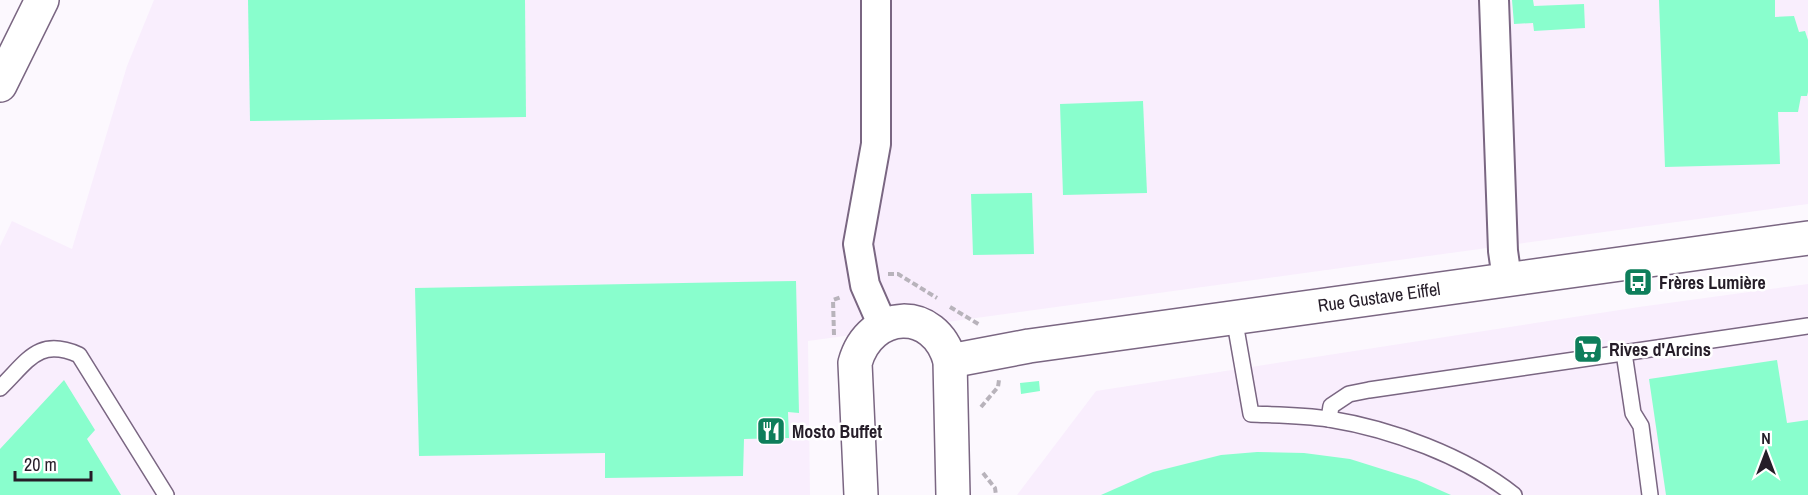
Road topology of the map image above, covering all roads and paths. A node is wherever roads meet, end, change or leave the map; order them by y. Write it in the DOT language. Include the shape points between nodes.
graph roads {
  1 [pos="42,0"];
  2 [pos="876,0"];
  3 [pos="1494,0"];
  4 [pos="0,86"];
  5 [pos="1808,238"];
  6 [pos="1507,279"];
  7 [pos="1234,317"];
  8 [pos="883,326"];
  9 [pos="1808,326"];
  10 [pos="1624,353"];
  11 [pos="950,361"];
  12 [pos="0,388"];
  13 [pos="1329,419"];
  14 [pos="166,495"];
  15 [pos="861,495"];
  16 [pos="953,495"];
  17 [pos="1514,495"];
  18 [pos="1650,495"];
  1 -- 4 [label="main road"];
  2 -- 8 [label="street" via="876,144 858,244 865,285"];
  3 -- 6 [label="street"];
  5 -- 6 [label="main road, Rue Gustave Eiffel"];
  6 -- 7 [label="main road, Rue Gustave Eiffel"];
  7 -- 11 [label="main road, Rue Gustave Eiffel"];
  7 -- 13 [label="lane" via="1251,414"];
  8 -- 11 [label="main road" via="902,321 934,330 945,344"];
  8 -- 15 [label="main road" via="860,347 855,363"];
  9 -- 10 [label="lane"];
  10 -- 13 [label="lane" via="1349,394 1331,406"];
  10 -- 18 [label="lane" via="1633,413 1641,426"];
  11 -- 16 [label="main road"];
  12 -- 14 [label="lane" via="37,351 59,346 79,355"];
  13 -- 17 [label="lane" via="1441,452"];
}
